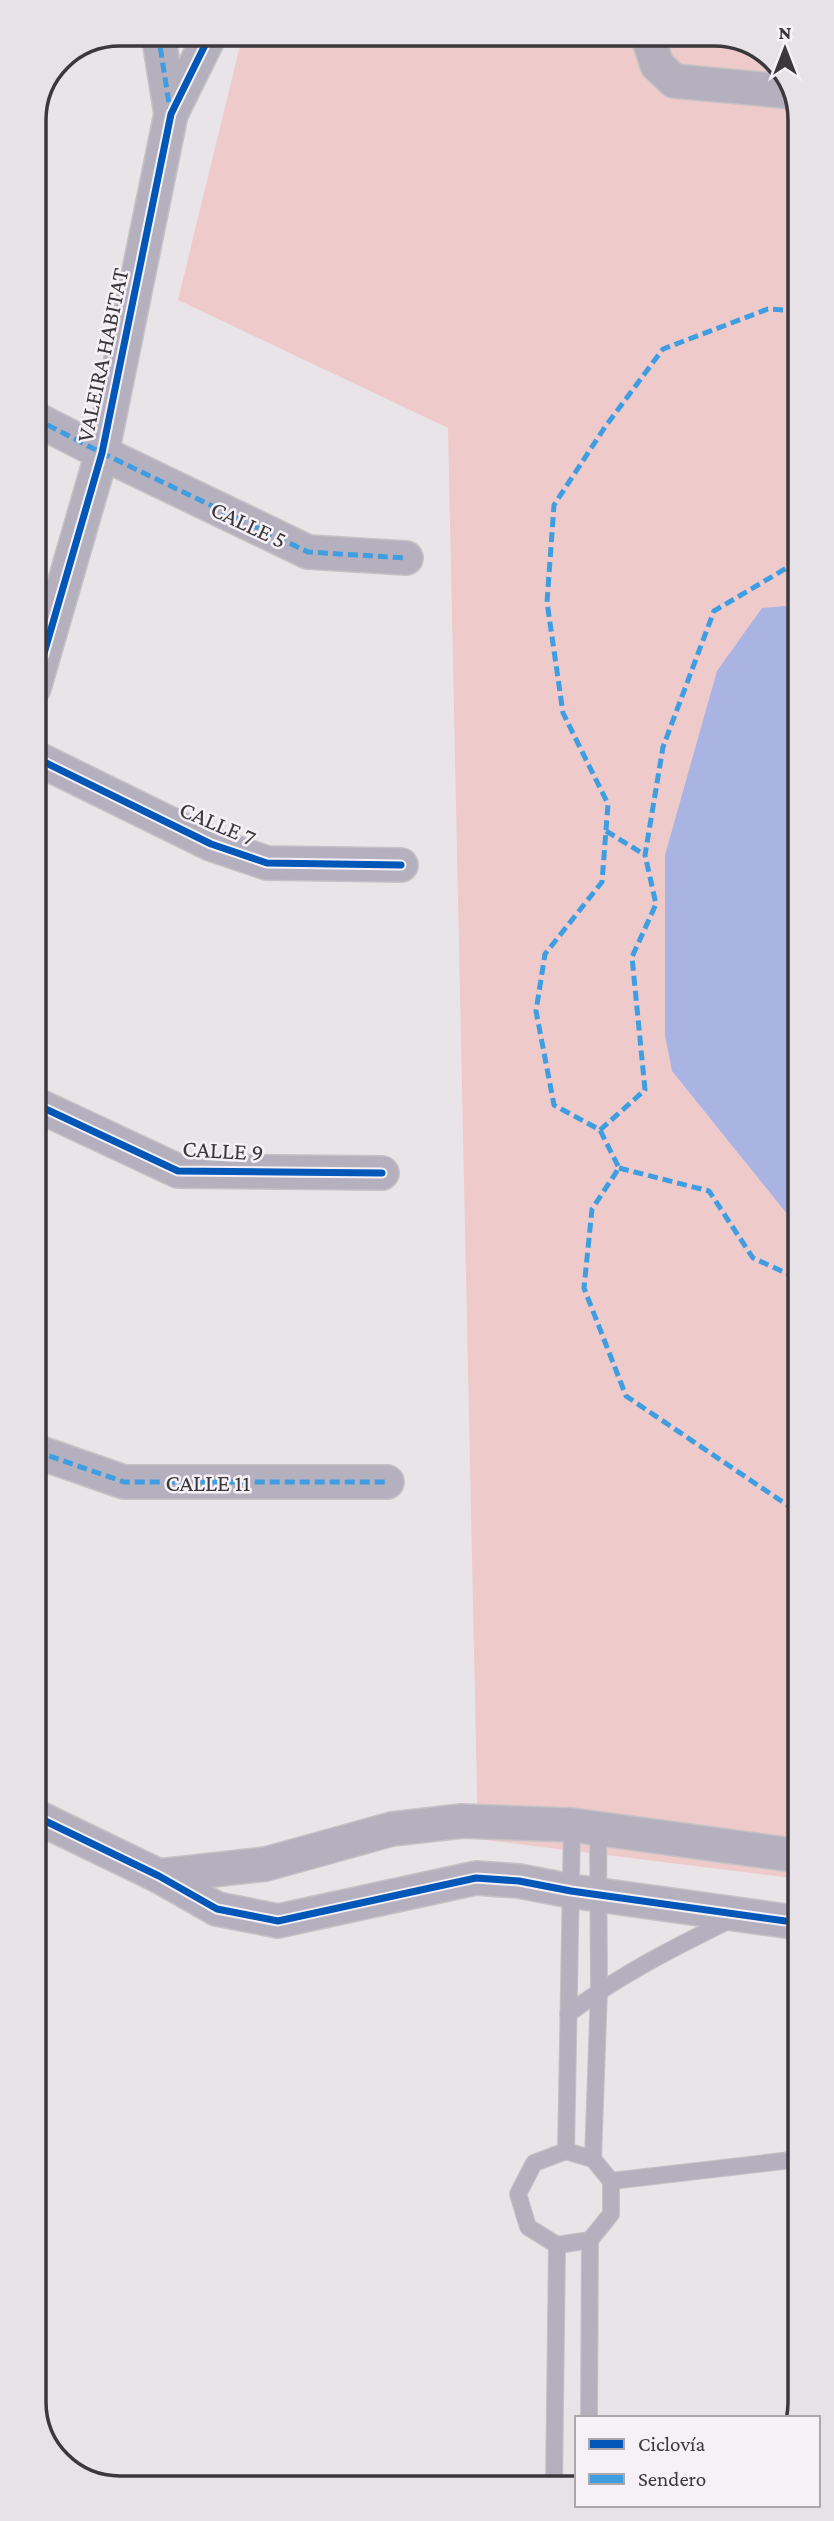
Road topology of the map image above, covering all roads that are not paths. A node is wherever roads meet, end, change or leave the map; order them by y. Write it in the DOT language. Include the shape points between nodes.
graph roads {
  1 [pos="160,46"];
  2 [pos="205,46"];
  3 [pos="651,46"];
  4 [pos="782,91"];
  5 [pos="171,114"];
  6 [pos="46,424"];
  7 [pos="102,453"];
  8 [pos="406,558"];
  9 [pos="46,647"];
  10 [pos="46,763"];
  11 [pos="401,865"];
  12 [pos="46,1109"];
  13 [pos="382,1173"];
  14 [pos="46,1455"];
  15 [pos="387,1482"];
  16 [pos="46,1821"];
  17 [pos="585,1827"];
  18 [pos="788,1854"];
  19 [pos="159,1876"];
  20 [pos="586,1894"];
  21 [pos="740,1915"];
  22 [pos="788,1921"];
  23 [pos="599,1990"];
  24 [pos="568,2014"];
  25 [pos="566,2151"];
  26 [pos="593,2159"];
  27 [pos="788,2160"];
  28 [pos="611,2181"];
  29 [pos="590,2240"];
  30 [pos="557,2245"];
  31 [pos="589,2416"];
  32 [pos="554,2476"];
  1 -- 5 [label="street, VALEIRA HABITAT"];
  2 -- 5 [label="street, VALEIRA HABITAT"];
  3 -- 4 [label="street" via="657,65 674,81"];
  5 -- 7 [label="street, VALEIRA HABITAT"];
  6 -- 7 [label="street, CALLE 5"];
  7 -- 8 [label="street, CALLE 5" via="308,552"];
  7 -- 9 [label="street, VALEIRA HABITAT"];
  10 -- 11 [label="street, CALLE 7" via="211,845 267,863"];
  12 -- 13 [label="street, CALLE 9" via="178,1171"];
  14 -- 15 [label="street, CALLE 11" via="124,1482"];
  16 -- 19 [label="street"];
  17 -- 18 [label="street"];
  17 -- 19 [label="street" via="462,1821 392,1829 266,1864"];
  17 -- 20 [label="lane"];
  17 -- 20 [label="lane"];
  19 -- 20 [label="street" via="217,1909 278,1922 476,1878"];
  20 -- 21 [label="street"];
  20 -- 23 [label="lane"];
  20 -- 24 [label="lane"];
  21 -- 22 [label="street"];
  21 -- 23 [label="lane"];
  23 -- 24 [label="lane"];
  23 -- 26 [label="lane"];
  24 -- 25 [label="lane"];
  25 -- 26 [label="lane"];
  25 -- 30 [label="lane" via="534,2163 518,2194 528,2227"];
  26 -- 28 [label="lane"];
  27 -- 28 [label="lane"];
  28 -- 29 [label="lane" via="611,2214"];
  29 -- 30 [label="lane"];
  29 -- 31 [label="lane"];
  30 -- 32 [label="lane"];
}
